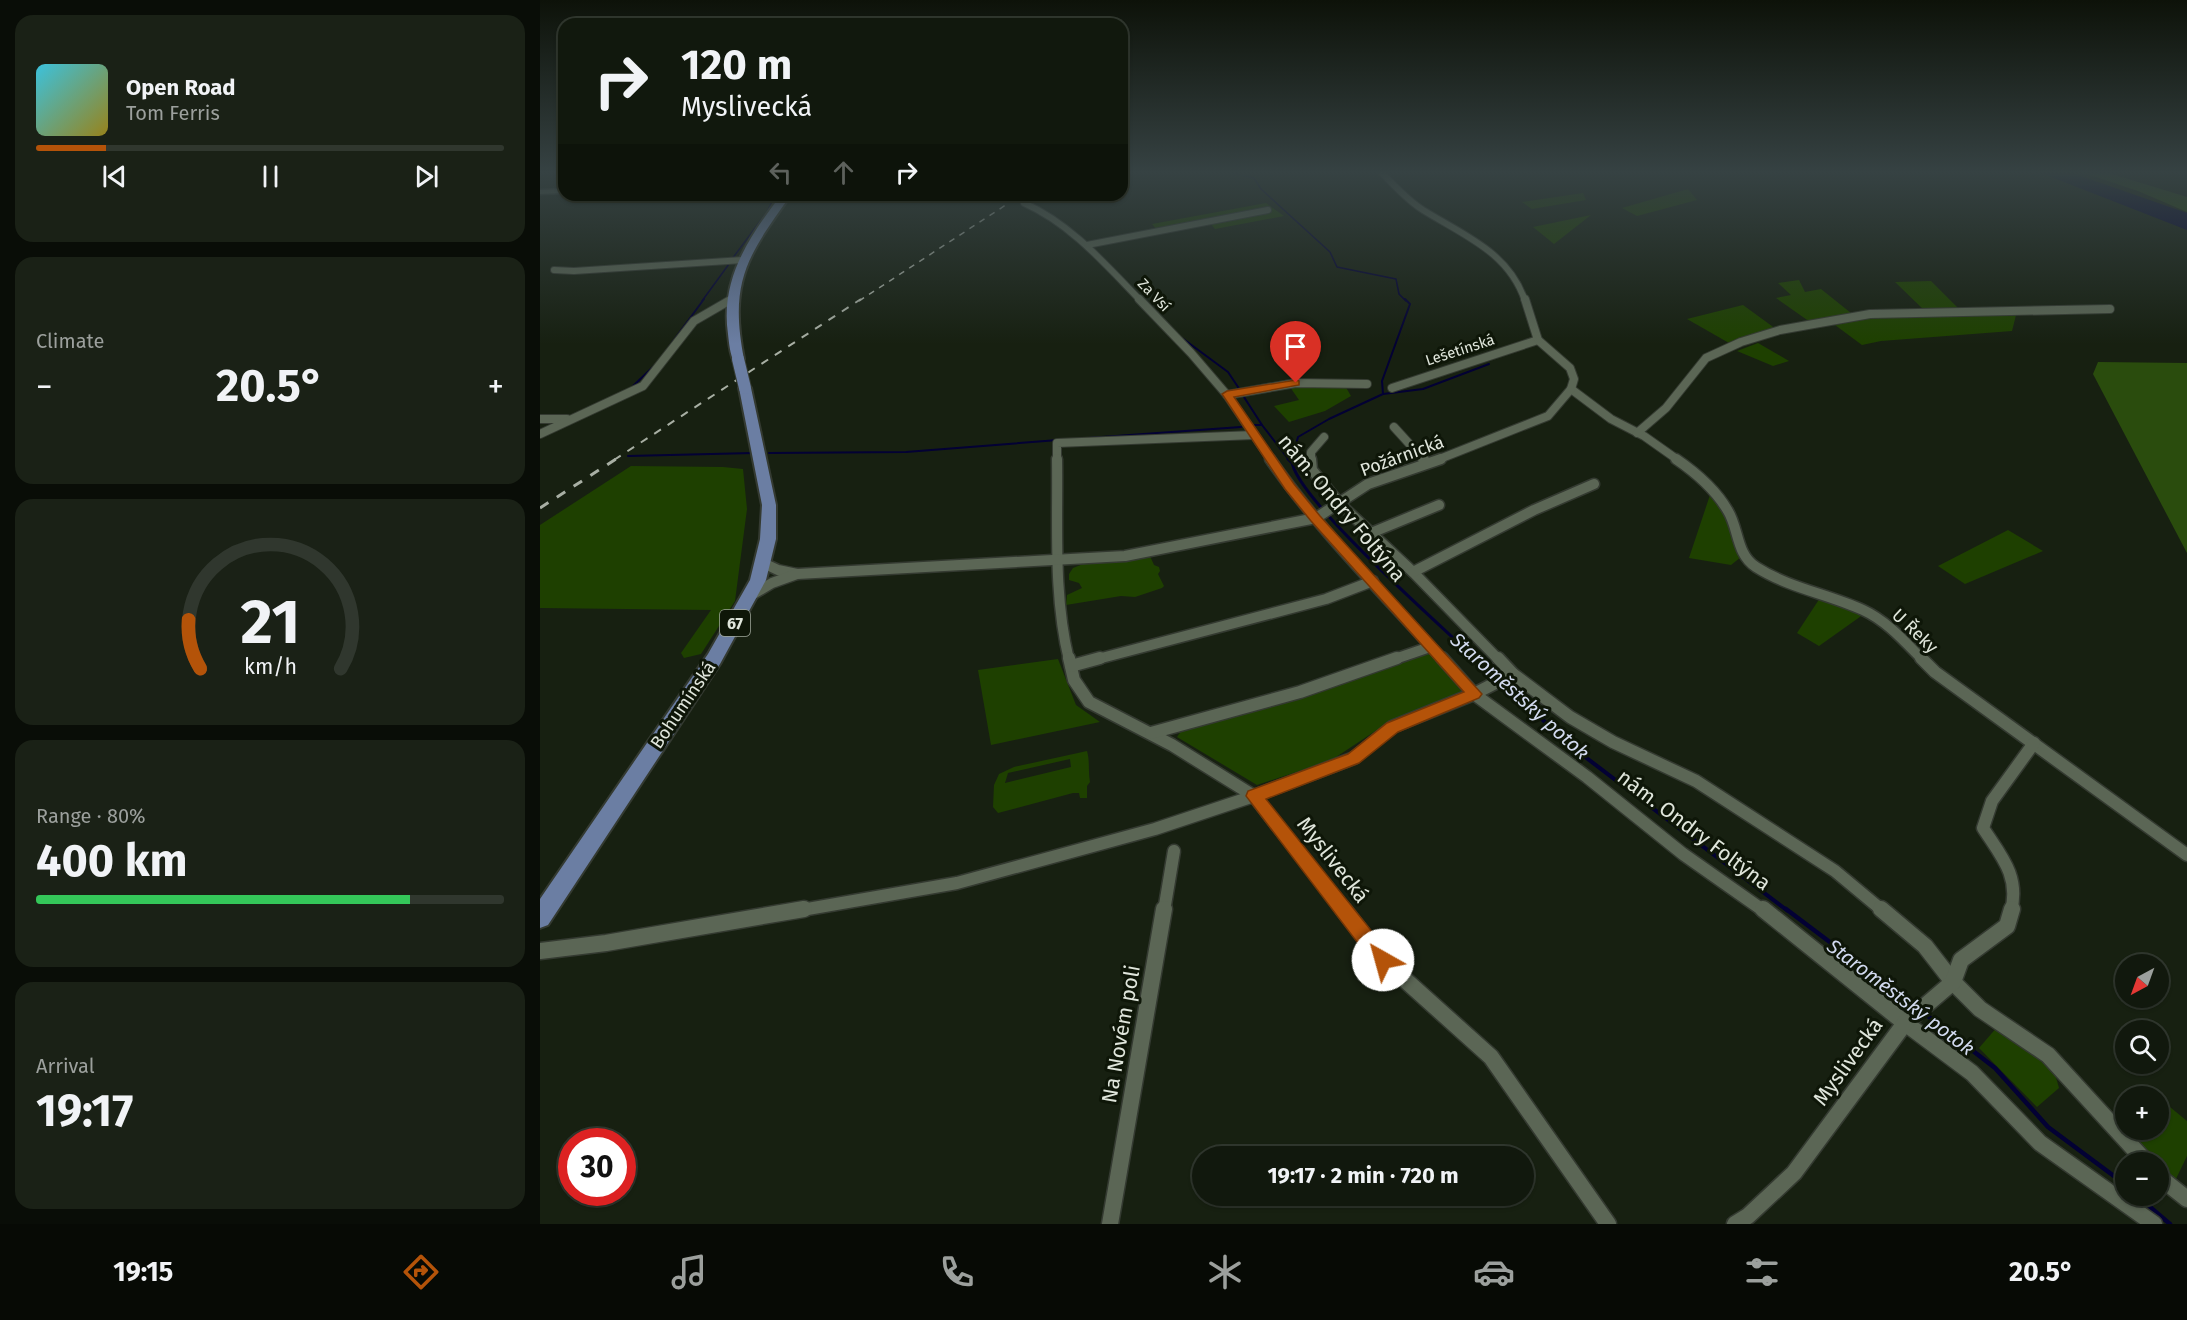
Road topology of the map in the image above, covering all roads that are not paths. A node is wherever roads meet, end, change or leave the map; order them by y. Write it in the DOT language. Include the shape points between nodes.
graph roads {
  1 [pos="762,230"];
  2 [pos="1068,230"];
  3 [pos="1161,230"];
  4 [pos="1461,230"];
  5 [pos="1087,244"];
  6 [pos="743,260"];
  7 [pos="554,270"];
  8 [pos="732,299"];
  9 [pos="2110,309"];
  10 [pos="1538,340"];
  11 [pos="1367,384"];
  12 [pos="1392,388"];
  13 [pos="1571,389"];
  14 [pos="1227,394"];
  15 [pos="540,419"];
  16 [pos="572,419"];
  17 [pos="1394,428"];
  18 [pos="1252,432"];
  19 [pos="1637,433"];
  20 [pos="540,434"];
  21 [pos="1323,436"];
  22 [pos="1427,463"];
  23 [pos="1594,484"];
  24 [pos="1439,505"];
  25 [pos="1327,511"];
  26 [pos="1371,533"];
  27 [pos="1058,560"];
  28 [pos="763,562"];
  29 [pos="1413,572"];
  30 [pos="797,574"];
  31 [pos="1373,581"];
  32 [pos="750,596"];
  33 [pos="1430,647"];
  34 [pos="1071,666"];
  35 [pos="1506,678"];
  36 [pos="1474,694"];
  37 [pos="1150,733"];
  38 [pos="2034,744"];
  39 [pos="1254,796"];
  40 [pos="1173,851"];
  41 [pos="2187,855"];
  42 [pos="540,918"];
  43 [pos="540,951"];
  44 [pos="1953,982"];
  45 [pos="1913,1015"];
  46 [pos="2137,1152"];
  47 [pos="2169,1185"];
  48 [pos="2187,1199"];
  49 [pos="1110,1224"];
  50 [pos="1608,1224"];
  51 [pos="1735,1224"];
  52 [pos="2154,1224"];
  1 -- 6 [label="main road, Bohumínská / 67"];
  2 -- 5 [label="street, Za Vsí"];
  3 -- 5 [label="street"];
  4 -- 10 [label="street" via="1510,272 1522,291"];
  5 -- 14 [label="street, Za Vsí"];
  6 -- 7 [label="street"];
  6 -- 8 [label="main road, Bohumínská / 67"];
  8 -- 16 [label="street" via="694,321 643,386"];
  8 -- 28 [label="main road, Bohumínská / 67, bridge" via="738,359 768,505"];
  9 -- 19 [label="street" via="1870,314 1780,330 1706,358 1665,408"];
  10 -- 12 [label="street, Lešetínská"];
  10 -- 13 [label="street" via="1570,368 1574,379"];
  11 -- 14 [label="street" via="1296,383"];
  13 -- 19 [label="street, U Řeky"];
  13 -- 22 [label="street, Požárnická" via="1548,416"];
  14 -- 18 [label="street, Za Vsí"];
  15 -- 16 [label="street"];
  16 -- 20 [label="street"];
  17 -- 22 [label="street"];
  18 -- 25 [label="street, nám. Ondry Foltýna" via="1289,486"];
  18 -- 27 [label="street, Myslivecká" via="1057,442"];
  19 -- 38 [label="street, U Řeky" via="1706,483 1728,511 1743,554 1755,566 1788,583 1864,609 1889,627 1935,672"];
  21 -- 25 [label="street, nám. Ondry Foltýna" via="1311,452 1312,470"];
  22 -- 25 [label="street, Požárnická" via="1368,484"];
  23 -- 29 [label="street, nám. Ondry Foltýna"];
  24 -- 26 [label="street, nám. Ondry Foltýna"];
  25 -- 26 [label="street, nám. Ondry Foltýna"];
  25 -- 27 [label="street, Požárnická" via="1125,556"];
  25 -- 31 [label="street, nám. Ondry Foltýna"];
  26 -- 29 [label="street, nám. Ondry Foltýna"];
  27 -- 30 [label="street, Požárnická"];
  27 -- 34 [label="street, Myslivecká" via="1064,639"];
  28 -- 30 [label="street"];
  28 -- 32 [label="main road, Bohumínská / 67"];
  29 -- 35 [label="street, nám. Ondry Foltýna"];
  30 -- 32 [label="street"];
  31 -- 33 [label="street, nám. Ondry Foltýna"];
  31 -- 34 [label="street" via="1326,599"];
  32 -- 42 [label="main road, Bohumínská / 67" via="689,697"];
  33 -- 36 [label="street, nám. Ondry Foltýna"];
  33 -- 37 [label="street" via="1300,692"];
  34 -- 37 [label="street, Myslivecká" via="1074,680 1089,702"];
  35 -- 36 [label="street"];
  35 -- 44 [label="street, nám. Ondry Foltýna" via="1613,742 1696,781 1834,871 1924,946"];
  36 -- 39 [label="street" via="1392,727 1354,759"];
  36 -- 45 [label="street, nám. Ondry Foltýna" via="1683,854"];
  37 -- 39 [label="street, Myslivecká"];
  38 -- 41 [label="street, U Řeky"];
  38 -- 44 [label="street, Myslivecká" via="1992,801 1983,828 2011,872 2015,896 2007,926 1961,960"];
  39 -- 43 [label="street" via="1155,829 957,884"];
  39 -- 50 [label="street, Myslivecká" via="1383,960 1491,1057"];
  40 -- 49 [label="street, Na Novém poli"];
  44 -- 45 [label="street, Myslivecká"];
  44 -- 46 [label="street, nám. Ondry Foltýna" via="1980,1009 2048,1055"];
  45 -- 51 [label="street, Myslivecká" via="1794,1173"];
  45 -- 52 [label="street, nám. Ondry Foltýna" via="2040,1143"];
  47 -- 48 [label="street"];
}
